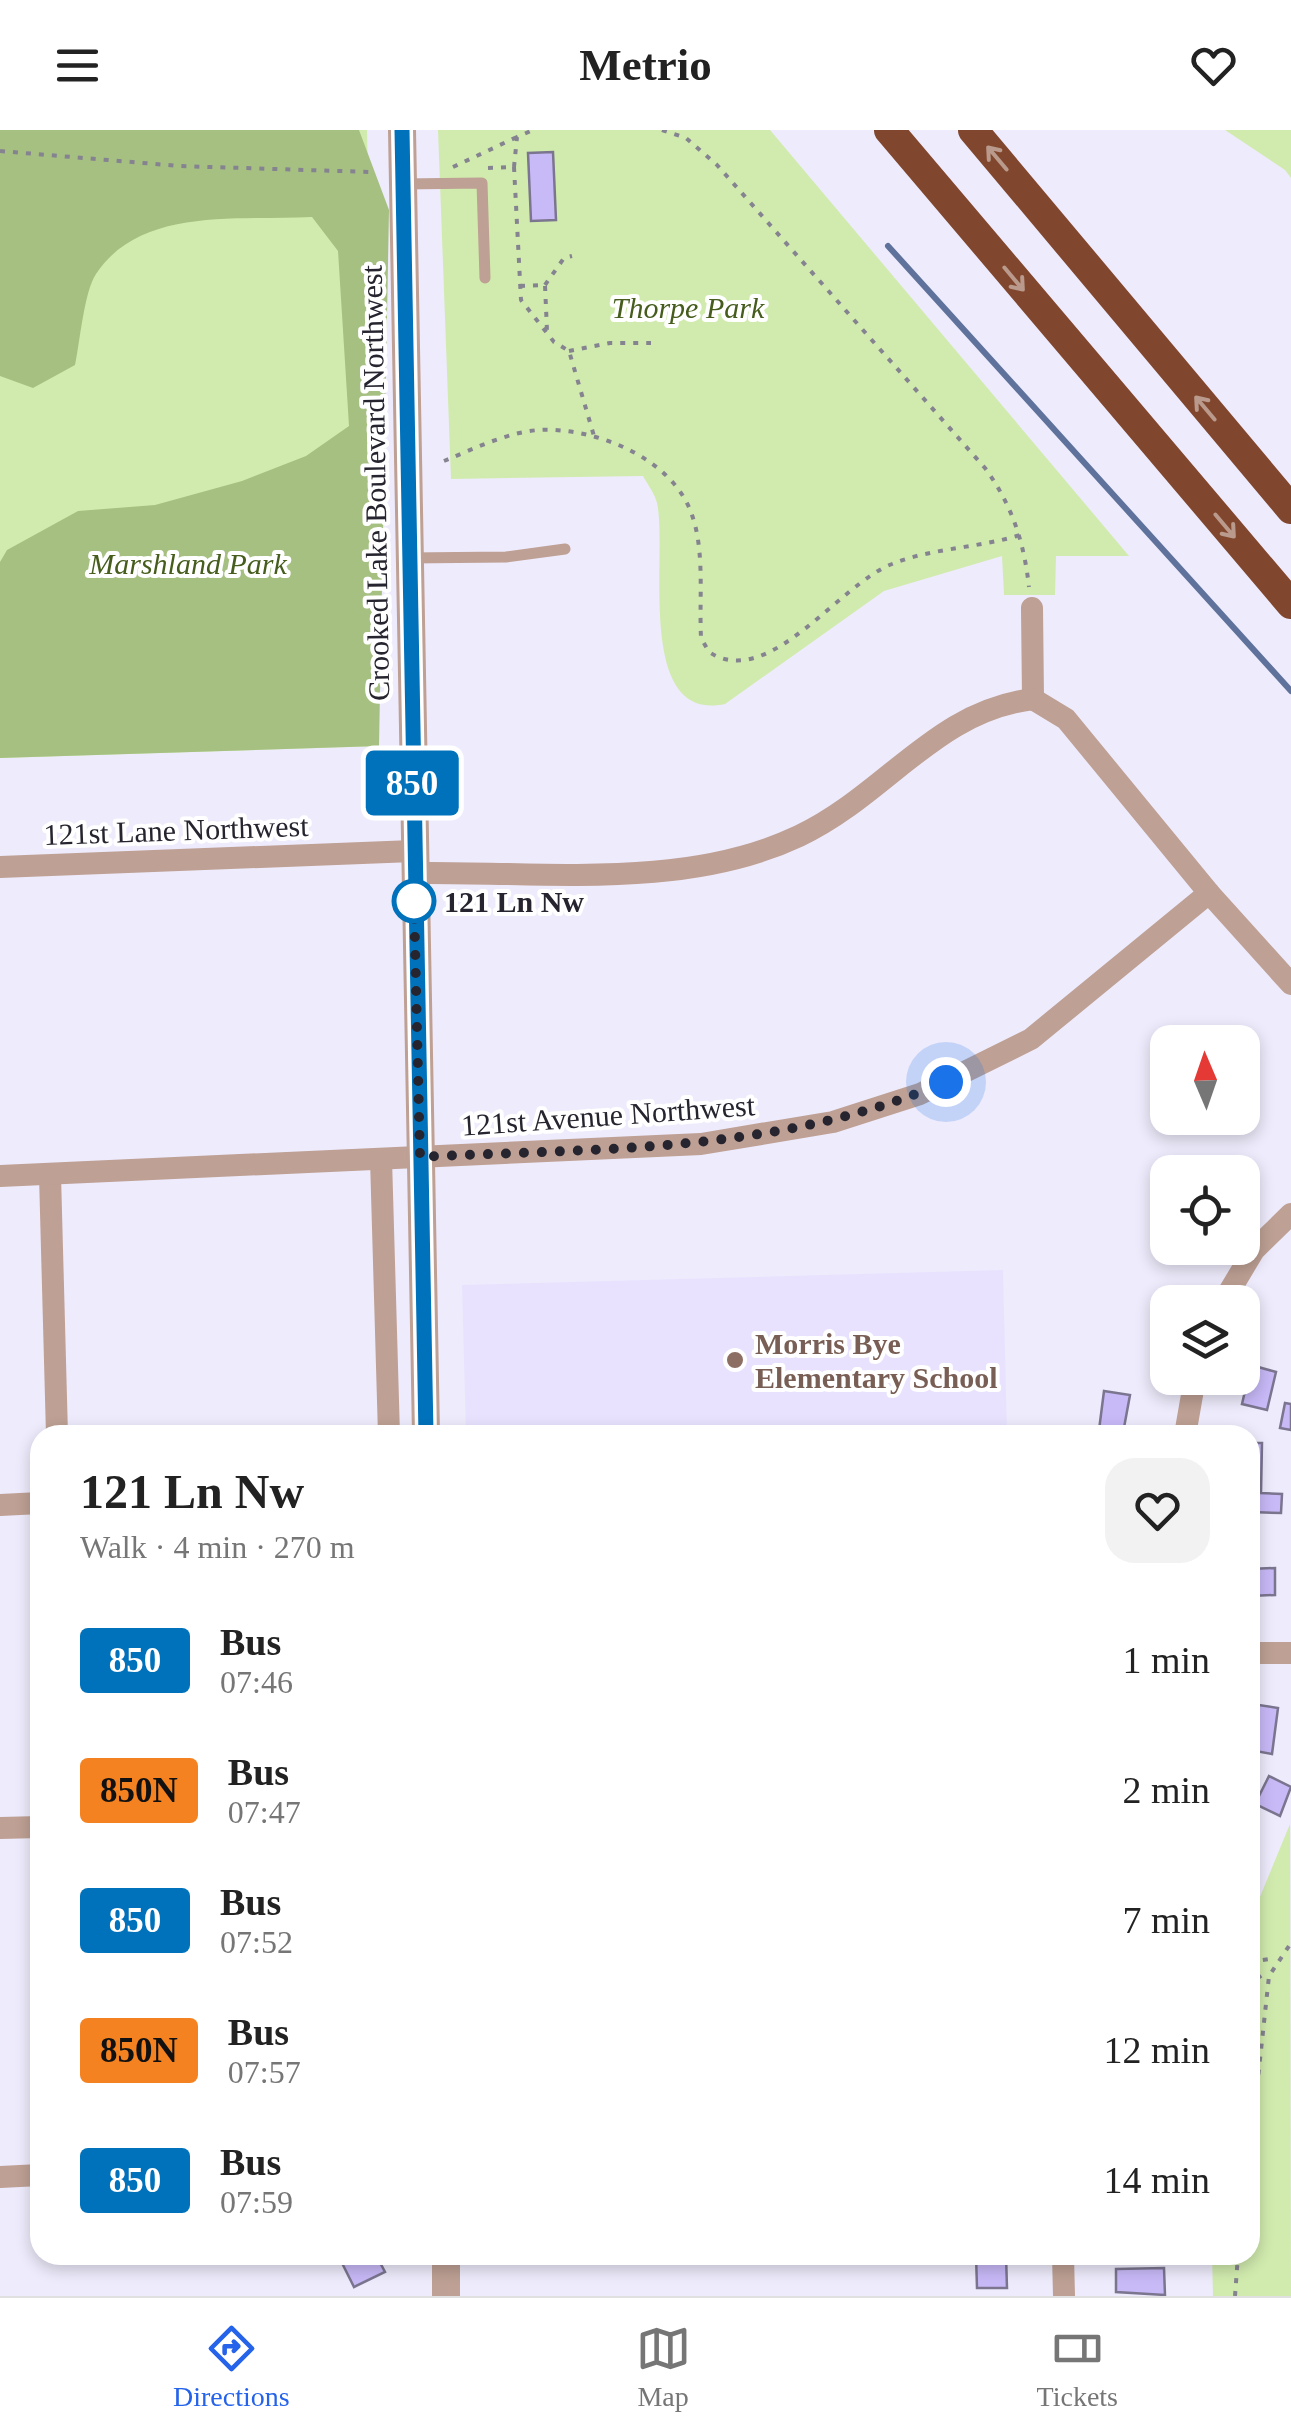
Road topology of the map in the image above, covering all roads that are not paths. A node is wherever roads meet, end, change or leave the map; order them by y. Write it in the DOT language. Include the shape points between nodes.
graph roads {
  1 [pos="402,130"];
  2 [pos="869,130"];
  3 [pos="889,130"];
  4 [pos="973,130"];
  5 [pos="403,184"];
  6 [pos="951,204"];
  7 [pos="485,278"];
  8 [pos="1291,509"];
  9 [pos="565,549"];
  10 [pos="409,558"];
  11 [pos="1291,604"];
  12 [pos="1032,608"];
  13 [pos="1034,699"];
  14 [pos="414,862"];
  15 [pos="0,867"];
  16 [pos="1209,893"];
  17 [pos="1291,984"];
  18 [pos="420,1157"];
  19 [pos="381,1159"];
  20 [pos="50,1175"];
  21 [pos="0,1176"];
  22 [pos="1291,1214"];
  23 [pos="1234,1285"];
  24 [pos="1192,1395"];
  25 [pos="57,1425"];
  26 [pos="389,1425"];
  27 [pos="426,1425"];
  28 [pos="1187,1425"];
  29 [pos="30,1504"];
  30 [pos="0,1505"];
  31 [pos="1260,1652"];
  32 [pos="1291,1654"];
  33 [pos="30,1827"];
  34 [pos="0,1828"];
  35 [pos="30,2176"];
  36 [pos="0,2177"];
  37 [pos="446,2265"];
  38 [pos="1063,2265"];
  39 [pos="446,2296"];
  40 [pos="1064,2296"];
  1 -- 5 [label="street, Crooked Lake Boulevard Northwest"];
  2 -- 6 [label="highway"];
  3 -- 6 [label="highway"];
  8 -- 4 [label="highway, one-way"];
  5 -- 7 [label="lane" via="482,184"];
  5 -- 10 [label="street, Crooked Lake Boulevard Northwest"];
  6 -- 11 [label="highway, one-way"];
  9 -- 10 [label="lane"];
  10 -- 14 [label="street, Crooked Lake Boulevard Northwest"];
  12 -- 13 [label="street"];
  13 -- 14 [label="street, 121st Lane Northwest" via="976,712 851,807 751,854 641,871"];
  13 -- 16 [label="street" via="1066,719"];
  14 -- 15 [label="street, 121st Lane Northwest"];
  14 -- 18 [label="street, Crooked Lake Boulevard Northwest"];
  16 -- 17 [label="street"];
  16 -- 18 [label="street, 121st Avenue Northwest" via="1031,1039 920,1094 768,1136"];
  18 -- 19 [label="street, 121st Avenue Northwest"];
  18 -- 27 [label="street, Crooked Lake Boulevard Northwest"];
  19 -- 20 [label="street, 121st Avenue Northwest"];
  19 -- 26 [label="street"];
  20 -- 21 [label="street, 121st Avenue Northwest"];
  20 -- 25 [label="street"];
  22 -- 23 [label="street" via="1254,1250"];
  24 -- 28 [label="street"];
  29 -- 30 [label="street"];
  31 -- 32 [label="street"];
  33 -- 34 [label="street"];
  35 -- 36 [label="street"];
  37 -- 39 [label="street"];
  38 -- 40 [label="street"];
}
